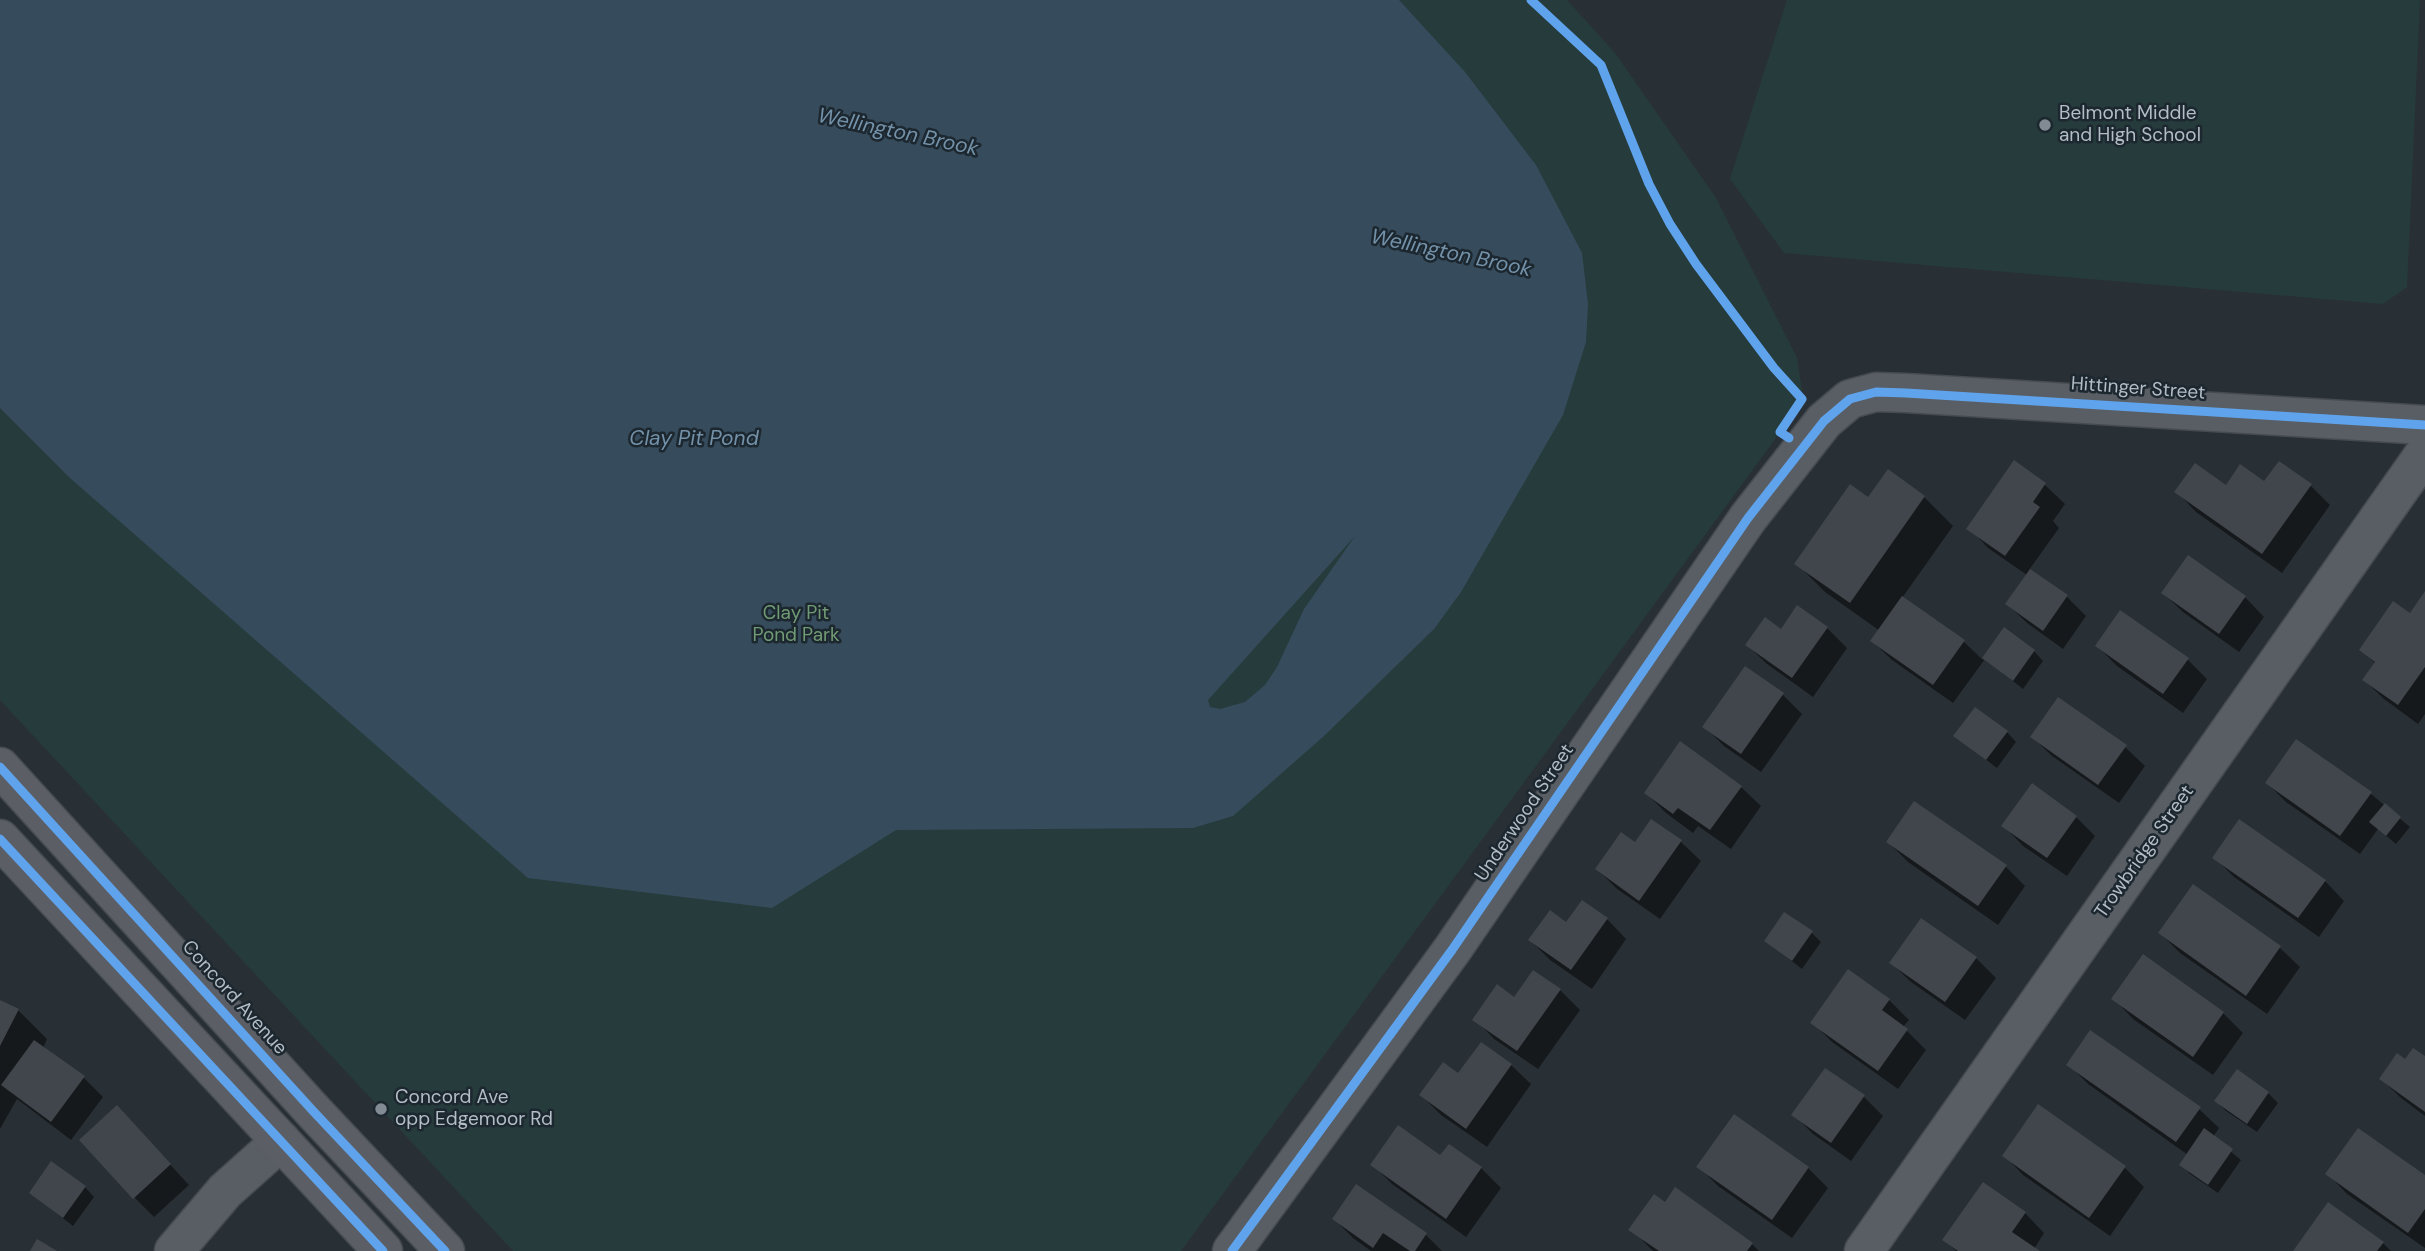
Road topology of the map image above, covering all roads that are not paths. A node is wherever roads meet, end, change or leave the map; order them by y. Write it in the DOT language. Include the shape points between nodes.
graph roads {
  1 [pos="1850,399"];
  2 [pos="2425,425"];
  3 [pos="2425,453"];
  4 [pos="0,767"];
  5 [pos="0,839"];
  6 [pos="314,1112"];
  7 [pos="281,1140"];
  8 [pos="174,1251"];
  9 [pos="383,1251"];
  10 [pos="445,1251"];
  11 [pos="1232,1251"];
  12 [pos="1864,1251"];
  1 -- 2 [label="street, Hittinger Street" via="1876,392 1906,393"];
  1 -- 11 [label="street, Underwood Street" via="1824,421 1748,518 1452,950"];
  3 -- 12 [label="street, Trowbridge Street"];
  4 -- 6 [label="main road, Concord Avenue"];
  5 -- 7 [label="main road"];
  6 -- 7 [label="main road"];
  6 -- 10 [label="main road, Concord Avenue"];
  7 -- 8 [label="street" via="225,1191"];
  7 -- 9 [label="main road"];
}
